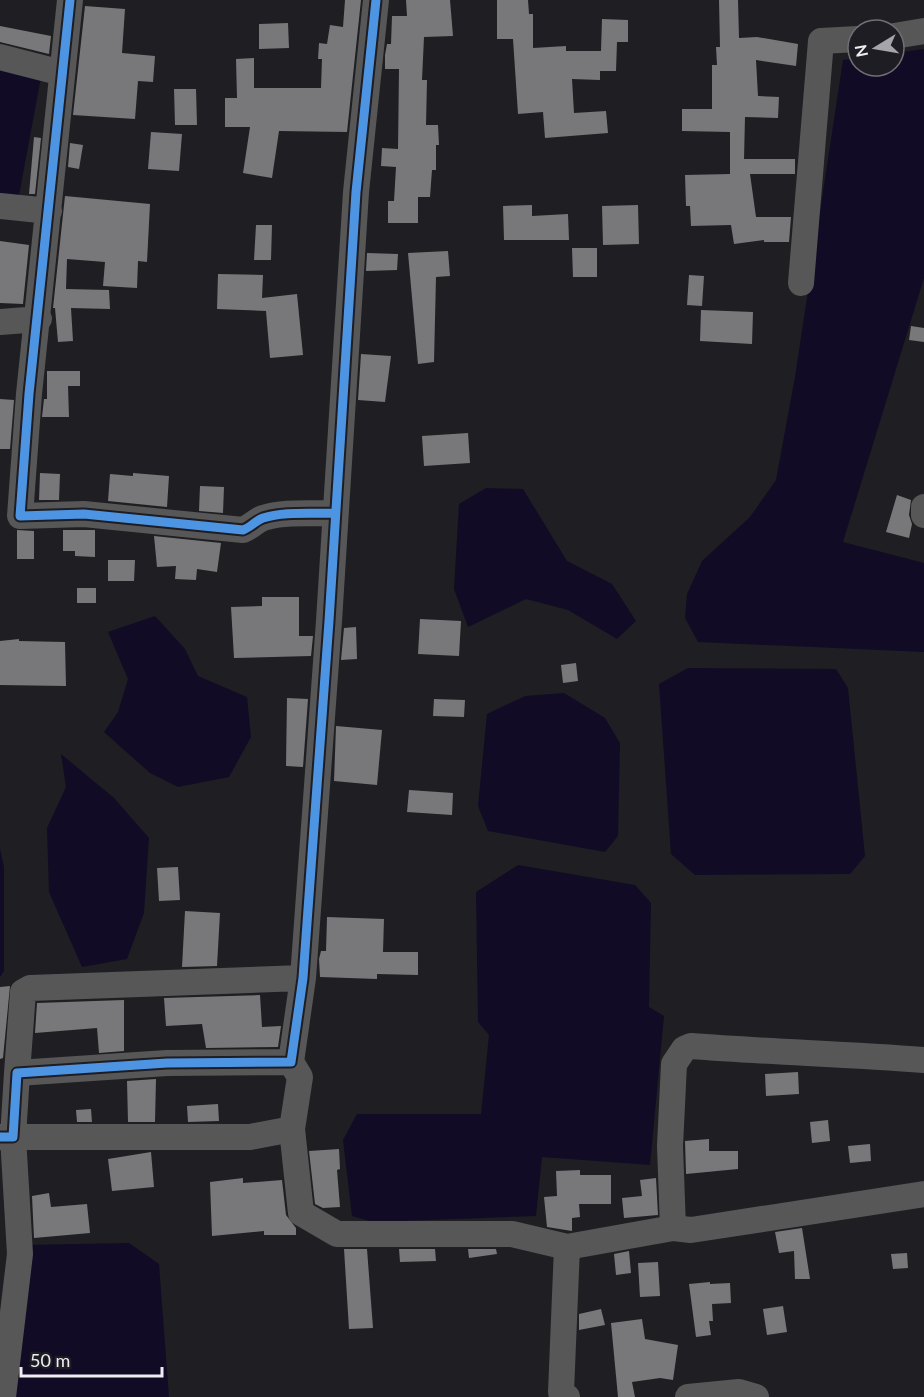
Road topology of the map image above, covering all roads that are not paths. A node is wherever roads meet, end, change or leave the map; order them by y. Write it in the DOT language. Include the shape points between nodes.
graph roads {
  1 [pos="70,0"];
  2 [pos="376,0"];
  3 [pos="924,31"];
  4 [pos="906,34"];
  5 [pos="846,40"];
  6 [pos="0,57"];
  7 [pos="62,73"];
  8 [pos="0,206"];
  9 [pos="50,211"];
  10 [pos="801,283"];
  11 [pos="39,319"];
  12 [pos="0,322"];
  13 [pos="924,507"];
  14 [pos="334,513"];
  15 [pos="924,515"];
  16 [pos="10,517"];
  17 [pos="303,978"];
  18 [pos="924,1060"];
  19 [pos="291,1062"];
  20 [pos="17,1073"];
  21 [pos="292,1129"];
  22 [pos="7,1137"];
  23 [pos="924,1194"];
  24 [pos="673,1228"];
  25 [pos="567,1247"];
  26 [pos="3,1384"];
  27 [pos="567,1397"];
  28 [pos="688,1397"];
  29 [pos="756,1397"];
  1 -- 7 [label="street"];
  2 -- 14 [label="street" via="356,192"];
  3 -- 4 [label="street"];
  5 -- 10 [label="street" via="821,41"];
  6 -- 7 [label="street"];
  7 -- 9 [label="street"];
  8 -- 9 [label="street"];
  9 -- 11 [label="street"];
  11 -- 12 [label="street"];
  11 -- 16 [label="street" via="21,477"];
  13 -- 15 [label="street"];
  14 -- 16 [label="street" via="261,518 243,530 84,514"];
  14 -- 17 [label="street"];
  17 -- 19 [label="street"];
  17 -- 20 [label="street" via="30,988 23,992 21,1002"];
  18 -- 24 [label="street" via="691,1046 684,1049 674,1064 670,1146"];
  19 -- 20 [label="street" via="167,1063"];
  19 -- 21 [label="street" via="300,1077"];
  20 -- 22 [label="street"];
  21 -- 22 [label="street" via="250,1137"];
  21 -- 25 [label="street" via="301,1213 337,1234 512,1234"];
  22 -- 26 [label="street" via="20,1254"];
  23 -- 24 [label="street" via="691,1230"];
  24 -- 25 [label="street"];
  25 -- 27 [label="street" via="561,1392"];
  28 -- 29 [label="street" via="739,1392"];
}
